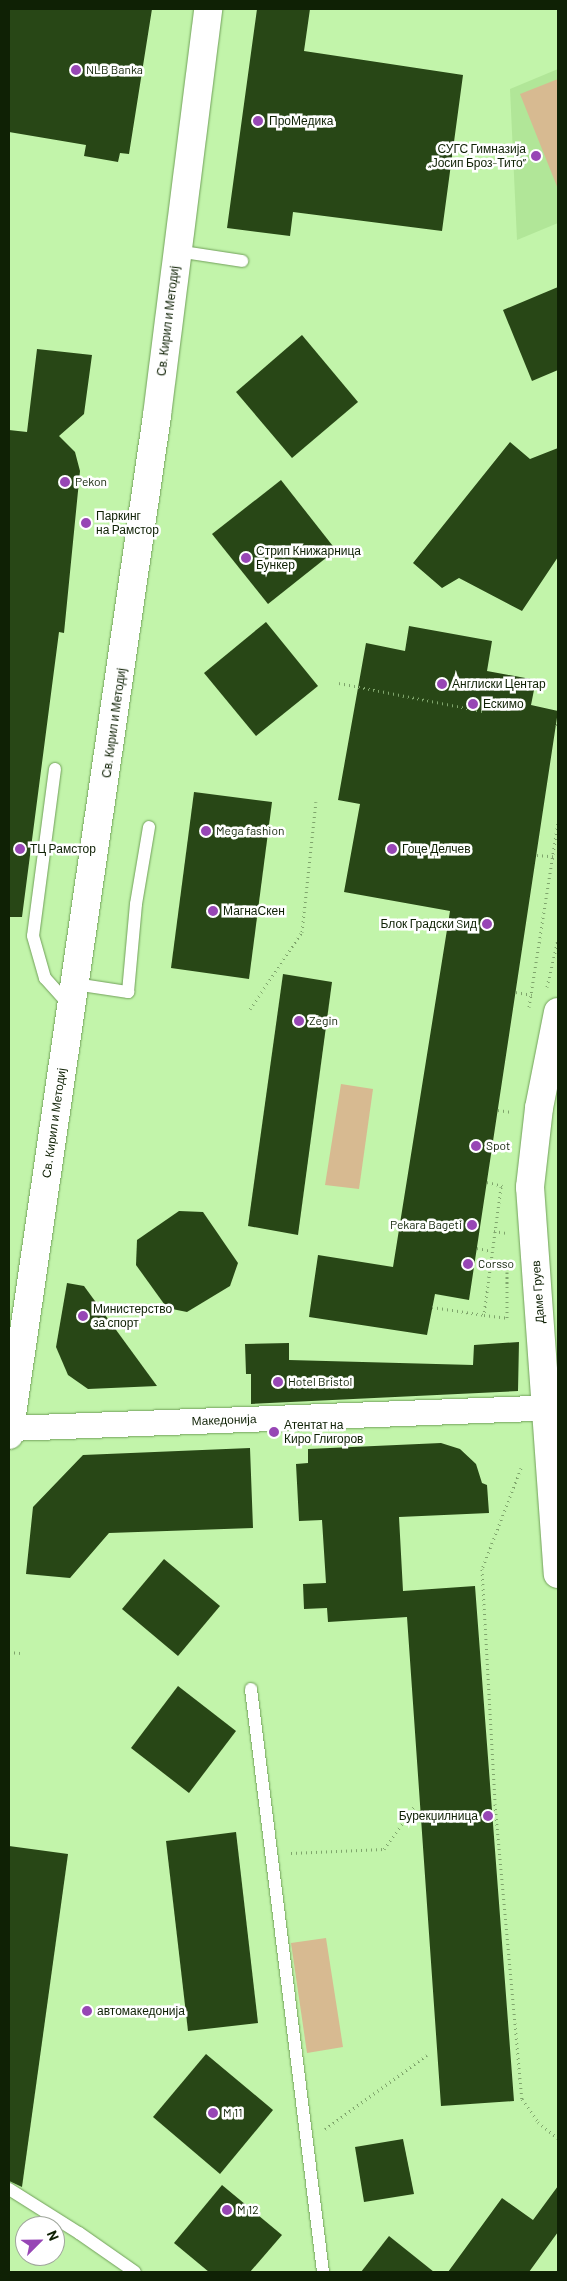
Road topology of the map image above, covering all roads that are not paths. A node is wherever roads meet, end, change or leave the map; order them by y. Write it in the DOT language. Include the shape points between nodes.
graph roads {
  1 [pos="208,9"];
  2 [pos="177,251"];
  3 [pos="242,261"];
  4 [pos="55,768"];
  5 [pos="149,827"];
  6 [pos="74,996"];
  7 [pos="552,1020"];
  8 [pos="552,1406"];
  9 [pos="9,1432"];
  10 [pos="558,1574"];
  11 [pos="251,1690"];
  12 [pos="9,2189"];
  13 [pos="135,2272"];
  14 [pos="323,2272"];
  1 -- 2 [label="street, Св. Кирил и Методиј"];
  2 -- 3 [label="lane"];
  2 -- 6 [label="street, Св. Кирил и Методиј" via="157,415"];
  4 -- 6 [label="lane" via="34,936 45,978"];
  5 -- 6 [label="lane" via="136,904 128,992"];
  6 -- 9 [label="street, Св. Кирил и Методиј"];
  7 -- 8 [label="street, Даме Груев" via="530,1187"];
  8 -- 9 [label="street, Македонија"];
  8 -- 10 [label="street, Даме Груев"];
  11 -- 14 [label="lane"];
  12 -- 13 [label="lane"];
}
